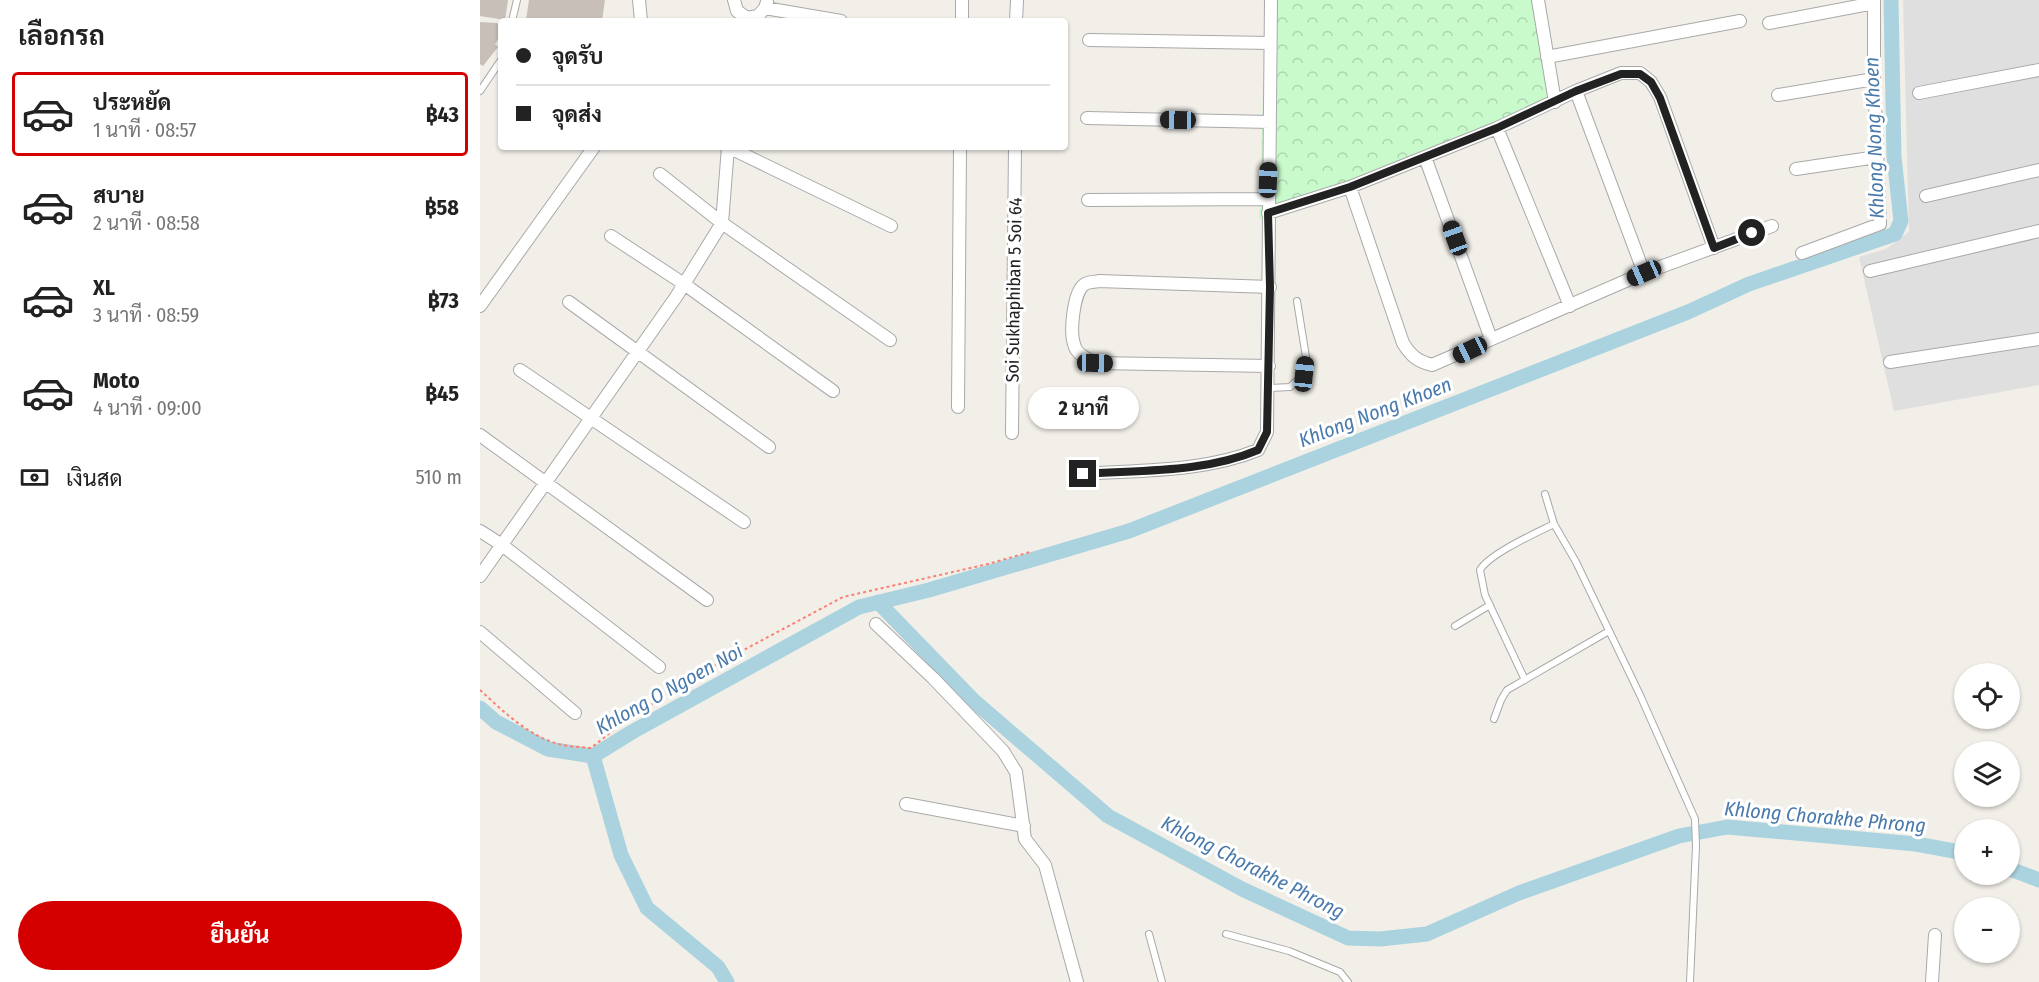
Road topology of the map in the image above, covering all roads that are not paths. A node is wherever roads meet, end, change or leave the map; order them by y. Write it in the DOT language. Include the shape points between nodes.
graph roads {
  1 [pos="517,0"];
  2 [pos="639,0"];
  3 [pos="734,0"];
  4 [pos="962,0"];
  5 [pos="1017,0"];
  6 [pos="1271,0"];
  7 [pos="1538,0"];
  8 [pos="1874,2"];
  9 [pos="766,4"];
  10 [pos="513,18"];
  11 [pos="640,18"];
  12 [pos="745,18"];
  13 [pos="750,18"];
  14 [pos="829,18"];
  15 [pos="962,18"];
  16 [pos="1016,18"];
  17 [pos="1740,21"];
  18 [pos="1769,23"];
  19 [pos="1089,40"];
  20 [pos="1270,43"];
  21 [pos="1547,57"];
  22 [pos="498,64"];
  23 [pos="2039,70"];
  24 [pos="1874,79"];
  25 [pos="480,91"];
  26 [pos="1576,91"];
  27 [pos="1918,93"];
  28 [pos="1778,95"];
  29 [pos="1555,102"];
  30 [pos="1087,118"];
  31 [pos="1270,122"];
  32 [pos="1497,128"];
  33 [pos="592,150"];
  34 [pos="728,150"];
  35 [pos="734,150"];
  36 [pos="960,150"];
  37 [pos="1015,150"];
  38 [pos="1425,157"];
  39 [pos="1877,157"];
  40 [pos="1796,169"];
  41 [pos="2039,170"];
  42 [pos="660,174"];
  43 [pos="1350,187"];
  44 [pos="1926,196"];
  45 [pos="1268,199"];
  46 [pos="1088,200"];
  47 [pos="1268,213"];
  48 [pos="722,223"];
  49 [pos="1772,225"];
  50 [pos="891,226"];
  51 [pos="2039,231"];
  52 [pos="611,236"];
  53 [pos="1714,248"];
  54 [pos="1802,253"];
  55 [pos="1870,271"];
  56 [pos="1644,273"];
  57 [pos="684,284"];
  58 [pos="1270,287"];
  59 [pos="1298,301"];
  60 [pos="569,302"];
  61 [pos="480,306"];
  62 [pos="1570,306"];
  63 [pos="1491,339"];
  64 [pos="2039,339"];
  65 [pos="890,340"];
  66 [pos="638,351"];
  67 [pos="1890,362"];
  68 [pos="1269,366"];
  69 [pos="520,370"];
  70 [pos="1268,388"];
  71 [pos="833,391"];
  72 [pos="958,407"];
  73 [pos="592,418"];
  74 [pos="1012,433"];
  75 [pos="480,435"];
  76 [pos="769,447"];
  77 [pos="1083,474"];
  78 [pos="546,482"];
  79 [pos="1545,494"];
  80 [pos="744,522"];
  81 [pos="1554,524"];
  82 [pos="480,531"];
  83 [pos="502,545"];
  84 [pos="480,576"];
  85 [pos="707,600"];
  86 [pos="1490,605"];
  87 [pos="876,624"];
  88 [pos="1455,626"];
  89 [pos="480,632"];
  90 [pos="1609,632"];
  91 [pos="659,667"];
  92 [pos="1525,680"];
  93 [pos="575,713"];
  94 [pos="1494,719"];
  95 [pos="906,804"];
  96 [pos="1024,826"];
  97 [pos="1149,934"];
  98 [pos="1226,934"];
  99 [pos="1935,935"];
  100 [pos="1077,982"];
  101 [pos="1162,982"];
  102 [pos="1348,982"];
  103 [pos="1690,982"];
  104 [pos="1932,982"];
  1 -- 10 [label="lane"];
  2 -- 11 [label="street"];
  3 -- 12 [label="street" via="737,11"];
  4 -- 15 [label="street"];
  5 -- 16 [label="street"];
  6 -- 20 [label="street"];
  7 -- 21 [label="street"];
  8 -- 18 [label="street"];
  8 -- 24 [label="street"];
  9 -- 13 [label="street" via="758,16"];
  9 -- 14 [label="street"];
  17 -- 21 [label="street"];
  19 -- 20 [label="street"];
  20 -- 31 [label="street"];
  21 -- 29 [label="street"];
  22 -- 25 [label="lane"];
  23 -- 27 [label="street"];
  24 -- 28 [label="street"];
  24 -- 39 [label="street"];
  26 -- 29 [label="street"];
  26 -- 53 [label="street" via="1621,74 1640,74 1651,82"];
  26 -- 56 [label="street"];
  29 -- 32 [label="street"];
  30 -- 31 [label="street"];
  31 -- 45 [label="street"];
  32 -- 38 [label="street"];
  32 -- 62 [label="street"];
  33 -- 61 [label="street"];
  34 -- 48 [label="street"];
  35 -- 50 [label="street"];
  36 -- 72 [label="street"];
  37 -- 74 [label="street, Soi Sukhaphiban 5 Soi 64"];
  38 -- 43 [label="street"];
  38 -- 63 [label="street"];
  39 -- 40 [label="street"];
  39 -- 54 [label="street" via="1880,224"];
  41 -- 44 [label="street"];
  42 -- 48 [label="street"];
  43 -- 47 [label="street"];
  43 -- 63 [label="street" via="1410,354 1418,362 1432,365"];
  45 -- 46 [label="street"];
  45 -- 47 [label="street"];
  47 -- 58 [label="street"];
  48 -- 57 [label="street"];
  48 -- 65 [label="street"];
  49 -- 53 [label="street"];
  51 -- 55 [label="street"];
  52 -- 57 [label="street"];
  53 -- 56 [label="street"];
  56 -- 62 [label="street"];
  57 -- 66 [label="street"];
  57 -- 71 [label="street"];
  58 -- 68 [label="street"];
  58 -- 68 [label="street" via="1099,281 1085,284 1078,291 1073,327 1074,346 1095,363"];
  59 -- 70 [label="lane" via="1306,357 1304,374 1290,387"];
  60 -- 66 [label="street"];
  62 -- 63 [label="street"];
  64 -- 67 [label="street"];
  66 -- 73 [label="street"];
  66 -- 76 [label="street"];
  68 -- 70 [label="street"];
  69 -- 73 [label="street"];
  70 -- 77 [label="street" via="1267,432 1258,450 1224,462"];
  73 -- 78 [label="street"];
  73 -- 80 [label="street"];
  75 -- 78 [label="street"];
  78 -- 83 [label="street"];
  78 -- 85 [label="street"];
  79 -- 81 [label="lane"];
  81 -- 86 [label="lane" via="1483,564 1480,579"];
  81 -- 90 [label="lane"];
  82 -- 83 [label="street"];
  83 -- 84 [label="street"];
  83 -- 91 [label="street"];
  86 -- 88 [label="lane"];
  86 -- 92 [label="lane"];
  87 -- 96 [label="street" via="1003,751 1016,772"];
  89 -- 93 [label="street"];
  90 -- 92 [label="lane"];
  90 -- 103 [label="lane" via="1695,819"];
  92 -- 94 [label="lane" via="1507,690"];
  95 -- 96 [label="street"];
  96 -- 100 [label="street" via="1025,838 1045,865"];
  97 -- 101 [label="lane"];
  98 -- 102 [label="lane" via="1289,951 1340,972"];
  99 -- 104 [label="street"];
}
